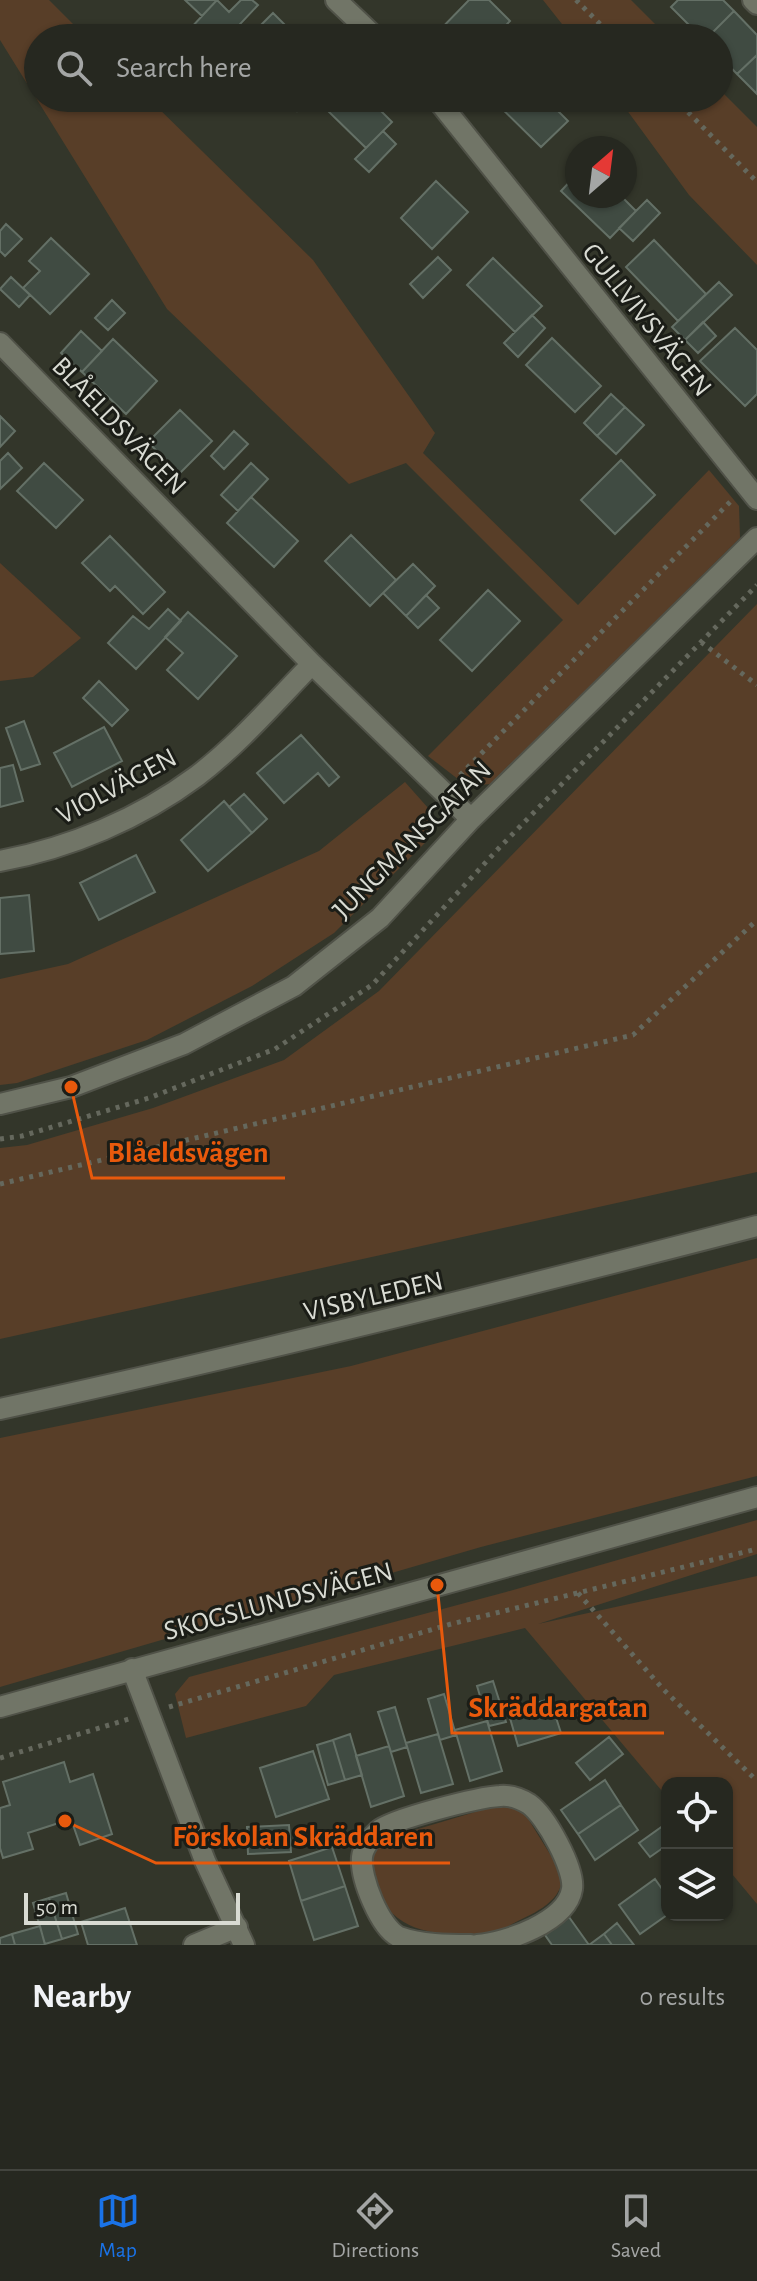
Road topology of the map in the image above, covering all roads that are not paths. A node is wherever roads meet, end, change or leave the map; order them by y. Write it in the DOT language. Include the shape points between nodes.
graph roads {
  1 [pos="336,0"];
  2 [pos="361,24"];
  3 [pos="447,112"];
  4 [pos="0,343"];
  5 [pos="751,493"];
  6 [pos="757,538"];
  7 [pos="312,664"];
  8 [pos="471,819"];
  9 [pos="0,861"];
  10 [pos="0,1104"];
  11 [pos="757,1226"];
  12 [pos="0,1409"];
  13 [pos="757,1497"];
  14 [pos="132,1669"];
  15 [pos="0,1707"];
  16 [pos="241,1936"];
  17 [pos="390,1940"];
  18 [pos="194,1945"];
  19 [pos="474,1945"];
  1 -- 2 [label="street"];
  3 -- 5 [label="street, GULLVIVSVÄGEN"];
  4 -- 7 [label="street, BLÅELDSVÄGEN"];
  6 -- 8 [label="street, JUNGMANSGATAN"];
  7 -- 8 [label="street, BLÅELDSVÄGEN"];
  7 -- 9 [label="street, VIOLVÄGEN" via="197,776 158,801 73,843"];
  8 -- 10 [label="street, JUNGMANSGATAN" via="380,918 294,986 184,1044 71,1087"];
  11 -- 12 [label="street, VISBYLEDEN" via="490,1296"];
  13 -- 14 [label="street, SKOGSLUNDSVÄGEN"];
  14 -- 15 [label="street, SKOGSLUNDSVÄGEN"];
  14 -- 16 [label="street" via="205,1861"];
  16 -- 18 [label="street"];
  17 -- 19 [label="street"];
  17 -- 19 [label="street" via="366,1883 362,1858 371,1839 396,1823 510,1797 537,1812 564,1856 572,1888 563,1907 526,1932"];
}
